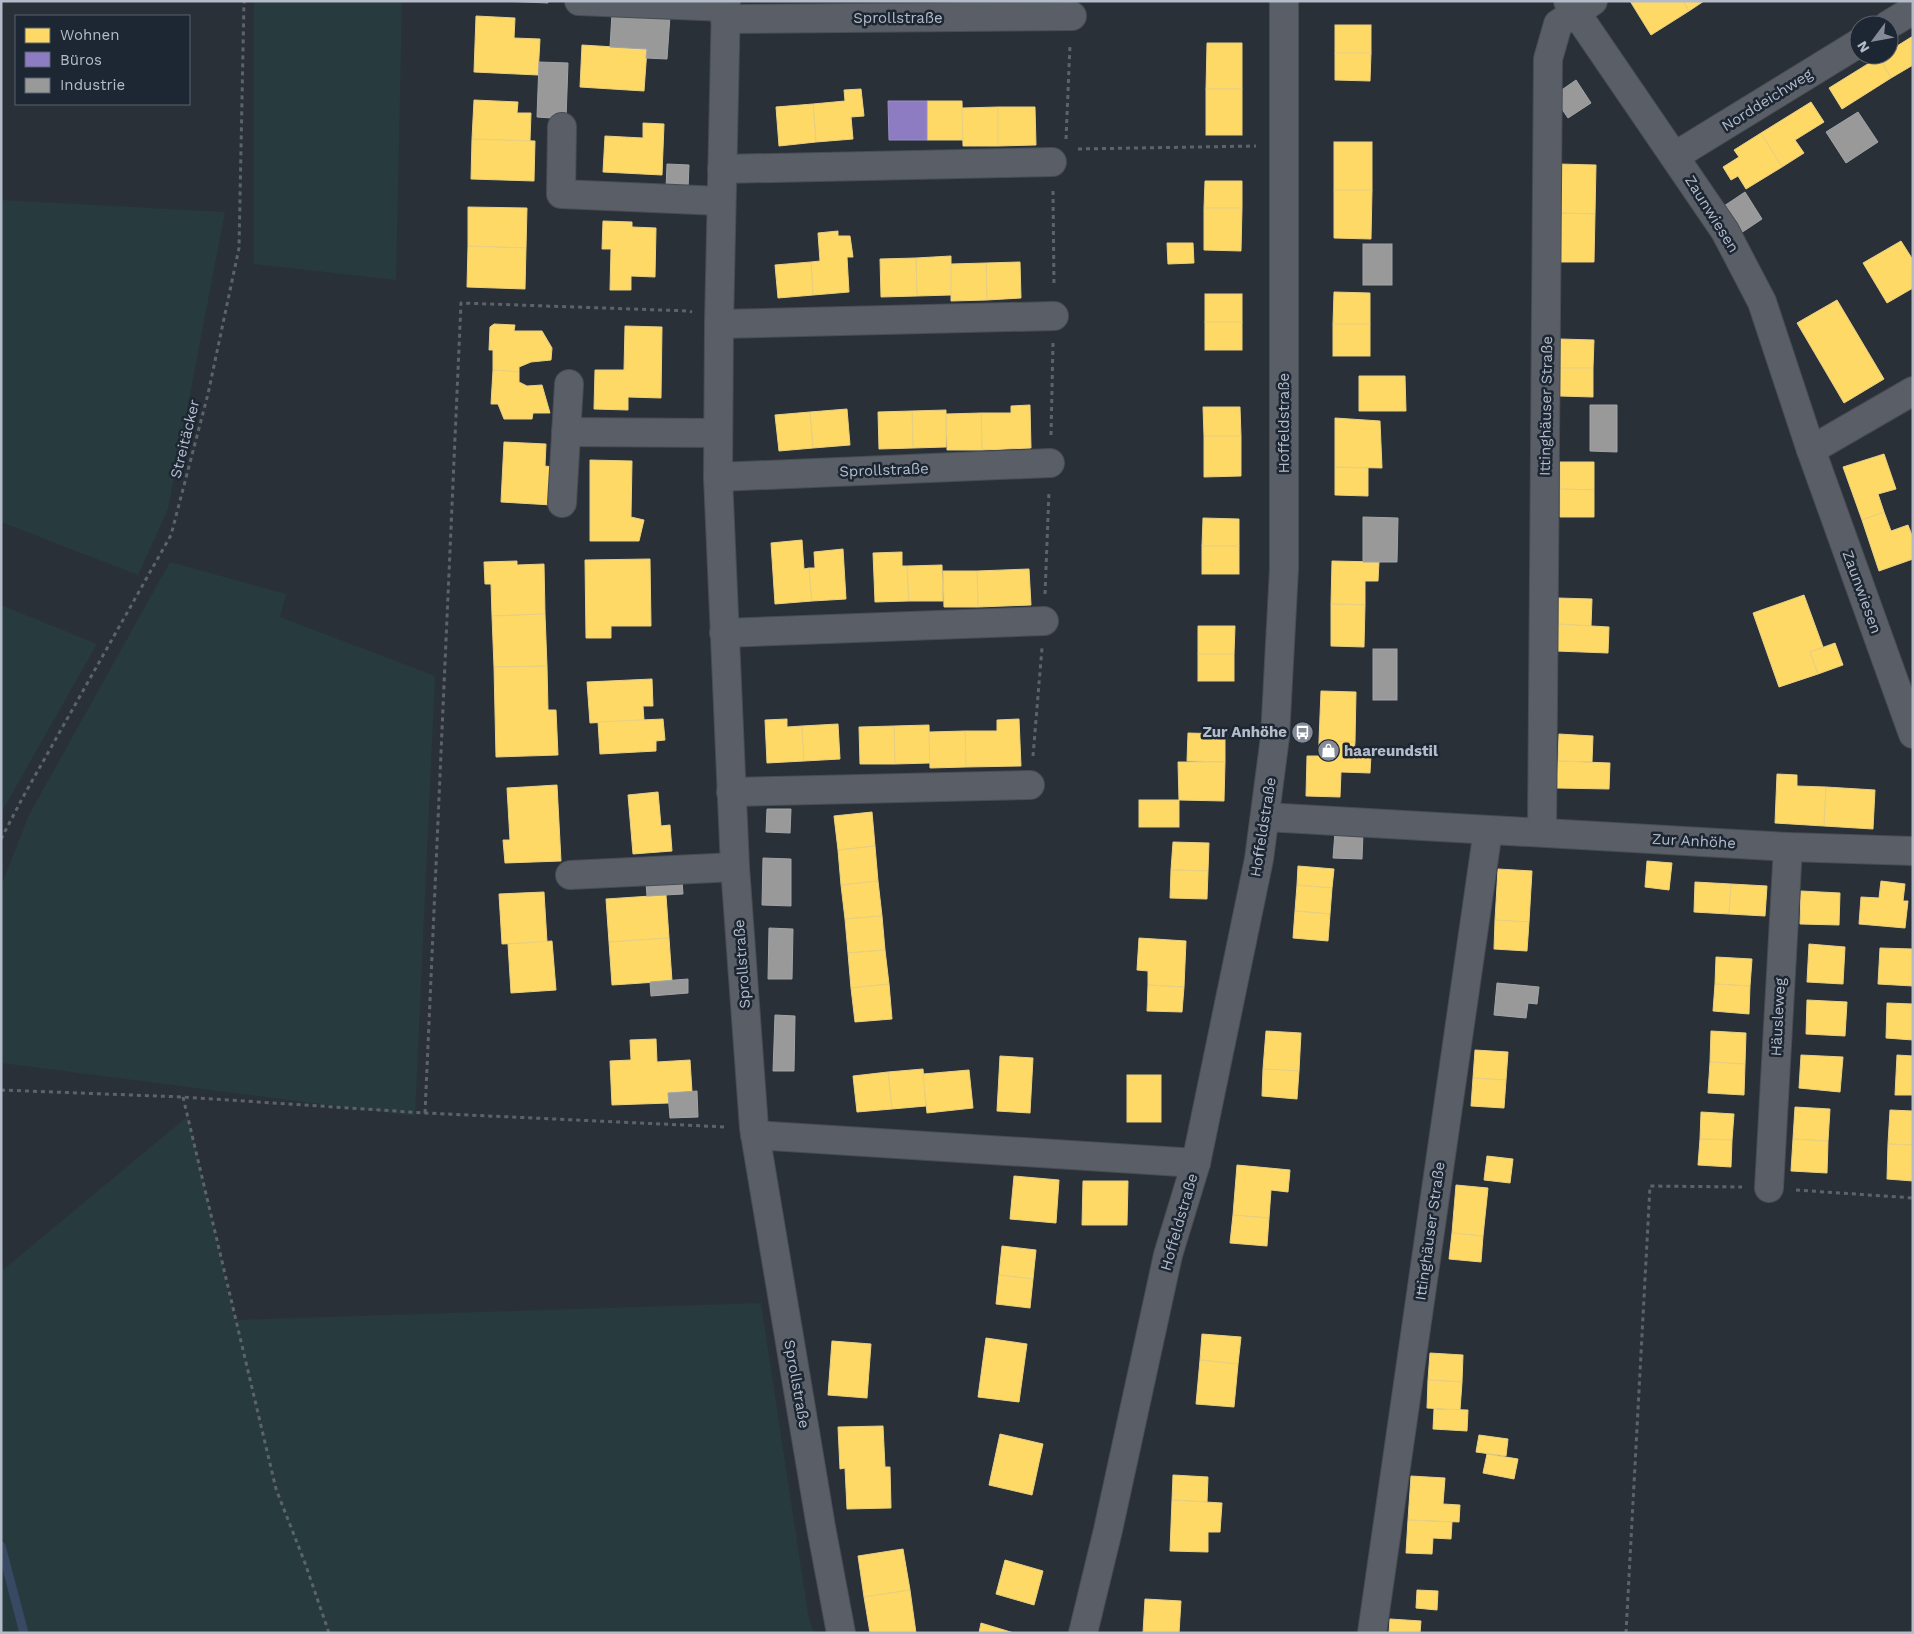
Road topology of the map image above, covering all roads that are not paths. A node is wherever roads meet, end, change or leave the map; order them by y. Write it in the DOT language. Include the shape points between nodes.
graph roads {
  1 [pos="579,1"];
  2 [pos="1284,1"];
  3 [pos="1579,5"];
  4 [pos="726,9"];
  5 [pos="1913,10"];
  6 [pos="1072,16"];
  7 [pos="1899,18"];
  8 [pos="1849,49"];
  9 [pos="562,127"];
  10 [pos="1064,156"];
  11 [pos="1675,156"];
  12 [pos="722,169"];
  13 [pos="721,202"];
  14 [pos="1054,316"];
  15 [pos="719,324"];
  16 [pos="569,384"];
  17 [pos="1913,391"];
  18 [pos="566,432"];
  19 [pos="718,433"];
  20 [pos="1811,450"];
  21 [pos="1050,463"];
  22 [pos="718,477"];
  23 [pos="562,503"];
  24 [pos="1044,621"];
  25 [pos="724,633"];
  26 [pos="1913,734"];
  27 [pos="1030,784"];
  28 [pos="731,792"];
  29 [pos="1266,817"];
  30 [pos="1488,830"];
  31 [pos="1542,832"];
  32 [pos="1788,847"];
  33 [pos="1913,851"];
  34 [pos="735,867"];
  35 [pos="570,875"];
  36 [pos="755,1132"];
  37 [pos="1196,1163"];
  38 [pos="1768,1188"];
  39 [pos="841,1633"];
  40 [pos="1083,1633"];
  41 [pos="1372,1633"];
  1 -- 4 [label="street"];
  2 -- 29 [label="street, Hoffeldstraße" via="1284,569 1275,737"];
  3 -- 11 [label="street, Zaunwiesen"];
  3 -- 31 [label="street, Ittinghäuser Straße" via="1558,24 1548,59"];
  4 -- 6 [label="street, Sprollstraße"];
  4 -- 12 [label="street, Sprollstraße"];
  5 -- 7 [label="street"];
  8 -- 11 [label="street, Norddeichweg"];
  9 -- 13 [label="street" via="561,194"];
  10 -- 12 [label="street"];
  11 -- 20 [label="street, Zaunwiesen" via="1725,231 1762,302"];
  12 -- 13 [label="street, Sprollstraße"];
  13 -- 15 [label="street, Sprollstraße"];
  14 -- 15 [label="street"];
  15 -- 19 [label="street, Sprollstraße"];
  16 -- 18 [label="street"];
  17 -- 20 [label="street"];
  18 -- 19 [label="street"];
  18 -- 23 [label="street"];
  19 -- 22 [label="street, Sprollstraße"];
  20 -- 26 [label="street, Zaunwiesen"];
  21 -- 22 [label="street, Sprollstraße"];
  22 -- 25 [label="street, Sprollstraße"];
  24 -- 25 [label="street"];
  25 -- 28 [label="street, Sprollstraße"];
  27 -- 28 [label="street"];
  28 -- 34 [label="street, Sprollstraße"];
  29 -- 30 [label="street, Zur Anhöhe"];
  29 -- 37 [label="street, Hoffeldstraße"];
  30 -- 31 [label="street, Zur Anhöhe"];
  30 -- 41 [label="street, Ittinghäuser Straße"];
  31 -- 32 [label="street, Zur Anhöhe"];
  32 -- 33 [label="street, Zur Anhöhe"];
  32 -- 38 [label="street, Häusleweg"];
  34 -- 35 [label="street"];
  34 -- 36 [label="street, Sprollstraße"];
  36 -- 37 [label="street"];
  36 -- 39 [label="street, Sprollstraße"];
  37 -- 40 [label="street, Hoffeldstraße" via="1168,1254"];
}
